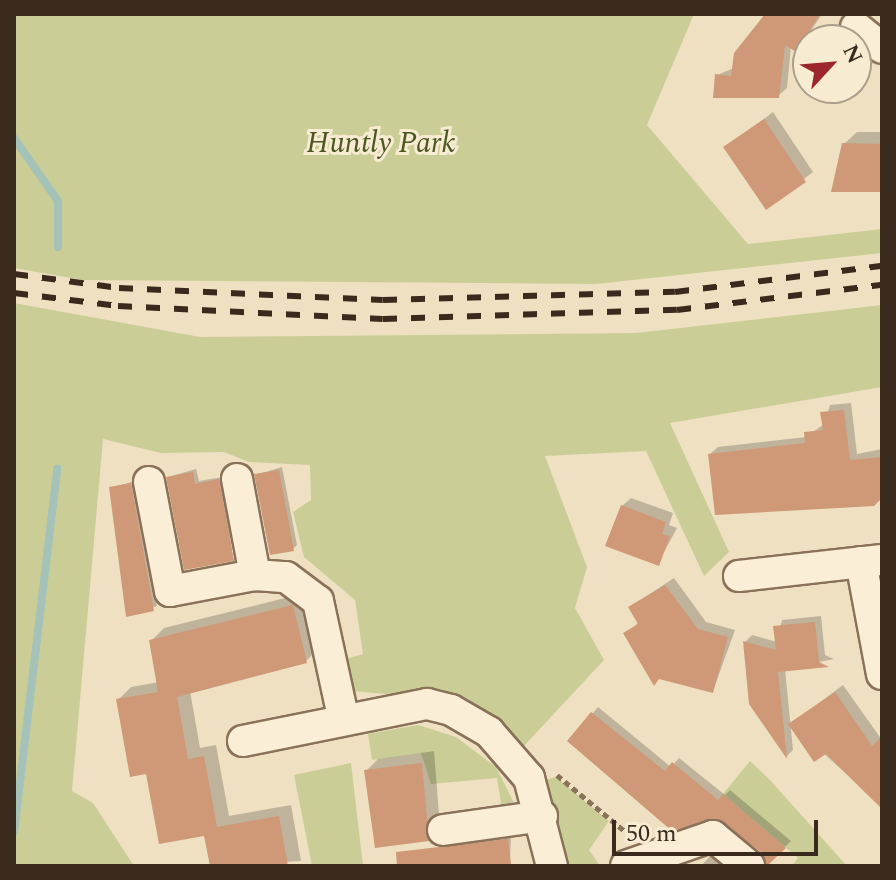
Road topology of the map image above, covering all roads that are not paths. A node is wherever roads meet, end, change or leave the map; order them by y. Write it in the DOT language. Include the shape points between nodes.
graph roads {
  1 [pos="237,479"];
  2 [pos="149,482"];
  3 [pos="872,561"];
  4 [pos="255,575"];
  5 [pos="739,576"];
  6 [pos="882,674"];
  7 [pos="343,717"];
  8 [pos="243,741"];
  9 [pos="542,816"];
  10 [pos="443,830"];
  11 [pos="636,860"];
  12 [pos="552,866"];
  13 [pos="749,866"];
  1 -- 4 [label="street"];
  2 -- 4 [label="street" via="170,591"];
  3 -- 5 [label="street"];
  3 -- 6 [label="street"];
  4 -- 7 [label="street" via="301,583 318,601"];
  7 -- 8 [label="street"];
  7 -- 9 [label="street" via="427,704 451,710 489,732 529,778"];
  9 -- 10 [label="street"];
  9 -- 12 [label="street"];
  11 -- 13 [label="street" via="676,853 713,836"];
}
